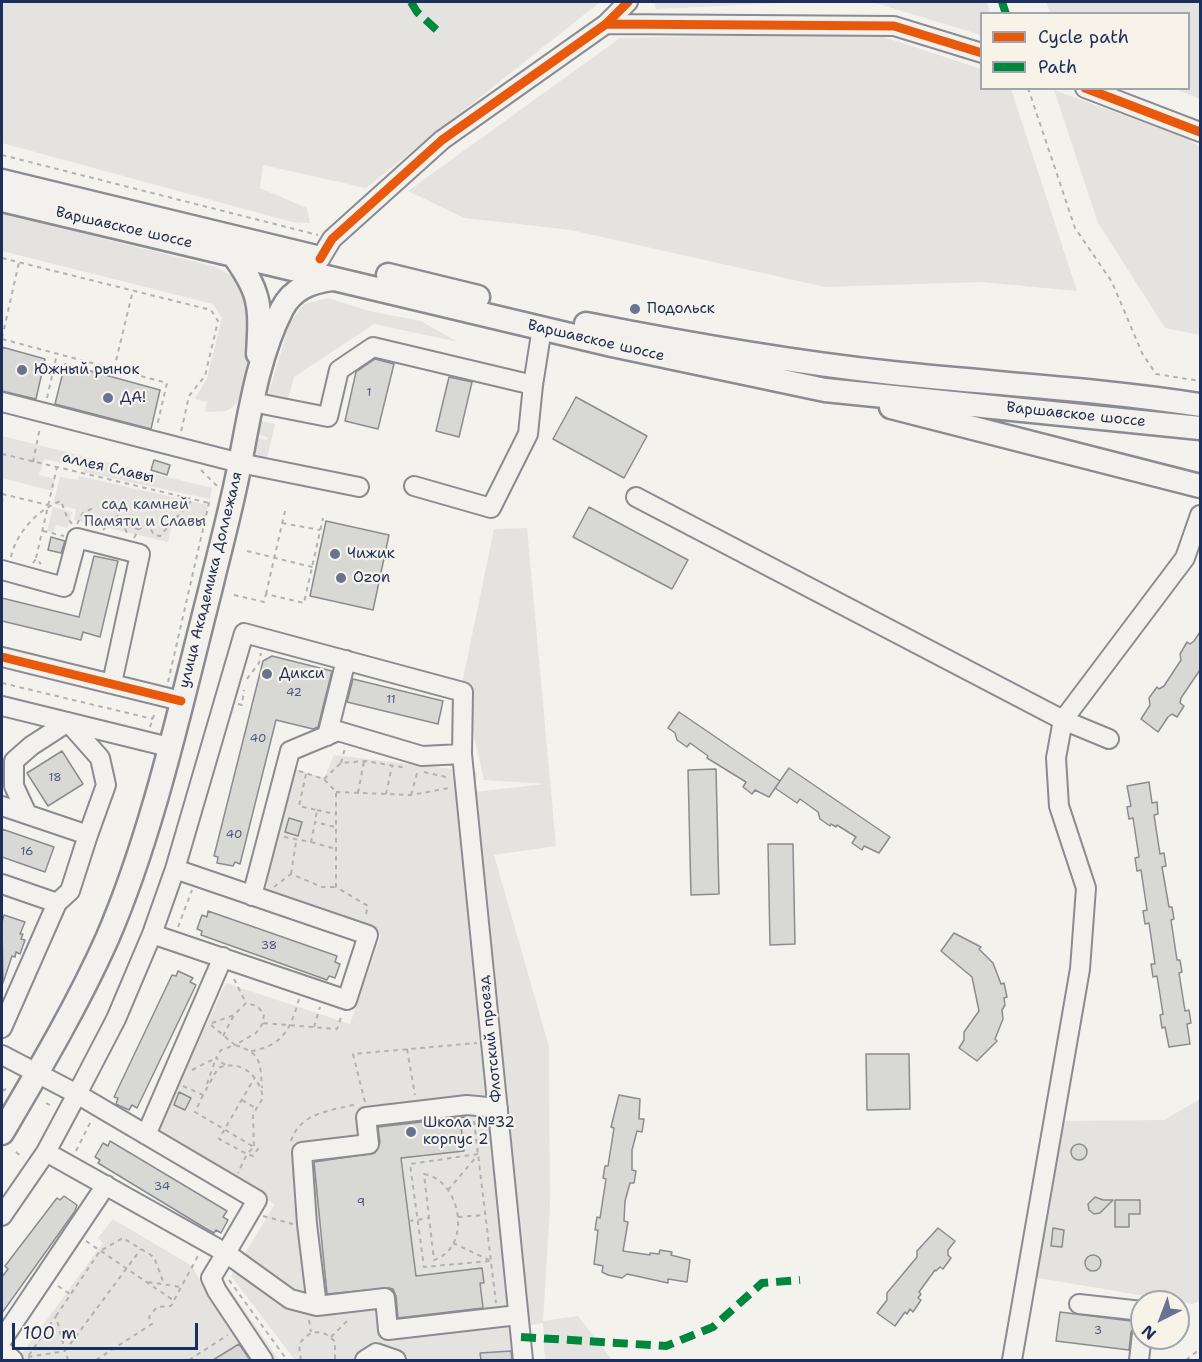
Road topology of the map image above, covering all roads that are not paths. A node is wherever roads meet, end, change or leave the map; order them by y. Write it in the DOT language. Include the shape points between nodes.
graph roads {
  1 [pos="628,2"];
  2 [pos="606,24"];
  3 [pos="980,52"];
  4 [pos="1090,90"];
  5 [pos="1200,132"];
  6 [pos="2,181"];
  7 [pos="2,200"];
  8 [pos="231,252"];
  9 [pos="320,259"];
  10 [pos="339,278"];
  11 [pos="542,328"];
  12 [pos="533,385"];
  13 [pos="825,390"];
  14 [pos="254,393"];
  15 [pos="2,402"];
  16 [pos="1200,405"];
  17 [pos="1200,428"];
  18 [pos="242,453"];
  19 [pos="207,454"];
  20 [pos="227,486"];
  21 [pos="414,486"];
  22 [pos="1200,486"];
  23 [pos="359,487"];
  24 [pos="636,497"];
  25 [pos="1200,515"];
  26 [pos="6,565"];
  27 [pos="2,657"];
  28 [pos="347,661"];
  29 [pos="112,683"];
  30 [pos="174,694"];
  31 [pos="2,706"];
  32 [pos="1063,720"];
  33 [pos="68,722"];
  34 [pos="327,736"];
  35 [pos="1109,739"];
  36 [pos="169,747"];
  37 [pos="458,755"];
  38 [pos="2,806"];
  39 [pos="27,814"];
  40 [pos="88,835"];
  41 [pos="174,869"];
  42 [pos="2,884"];
  43 [pos="256,897"];
  44 [pos="57,903"];
  45 [pos="152,934"];
  46 [pos="223,957"];
  47 [pos="2,1029"];
  48 [pos="2,1055"];
  49 [pos="37,1073"];
  50 [pos="77,1095"];
  51 [pos="498,1108"];
  52 [pos="2,1134"];
  53 [pos="146,1135"];
  54 [pos="46,1152"];
  55 [pos="106,1185"];
  56 [pos="2,1216"];
  57 [pos="226,1252"];
  58 [pos="1079,1304"];
  59 [pos="317,1306"];
  60 [pos="1130,1310"];
  61 [pos="518,1315"];
  62 [pos="10,1353"];
  63 [pos="263,1360"];
  64 [pos="365,1360"];
  65 [pos="396,1360"];
  66 [pos="523,1360"];
  67 [pos="1012,1360"];
  1 -- 2 [label="street"];
  2 -- 3 [label="street" via="894,26"];
  2 -- 9 [label="street" via="442,140 332,239"];
  4 -- 5 [label="street"];
  6 -- 9 [label="main road, Варшавское шоссе"];
  7 -- 8 [label="main road, Варшавское шоссе"];
  8 -- 10 [label="main road, Варшавское шоссе"];
  8 -- 14 [label="main road, улица Академика Доллежаля" via="248,275 261,309"];
  9 -- 16 [label="main road, Варшавское шоссе" via="646,336 891,373 1068,388"];
  10 -- 11 [label="main road, Варшавское шоссе"];
  10 -- 14 [label="main road, улица Академика Доллежаля" via="313,282 289,298 274,328"];
  11 -- 12 [label="street"];
  11 -- 13 [label="main road, Варшавское шоссе"];
  12 -- 14 [label="street" via="373,347 339,370 328,417"];
  12 -- 21 [label="street" via="528,434 491,508"];
  13 -- 17 [label="main road, Варшавское шоссе"];
  13 -- 22 [label="main road"];
  14 -- 18 [label="main road, улица Академика Доллежаля"];
  15 -- 19 [label="street"];
  18 -- 19 [label="street"];
  18 -- 20 [label="main road, улица Академика Доллежаля"];
  18 -- 23 [label="street"];
  19 -- 20 [label="street" via="219,463"];
  20 -- 30 [label="main road, улица Академика Доллежаля"];
  24 -- 32 [label="street"];
  25 -- 32 [label="street" via="1185,558"];
  26 -- 29 [label="street" via="64,587 77,538 140,554"];
  27 -- 29 [label="street"];
  28 -- 34 [label="street"];
  28 -- 37 [label="street, Флотский проезд" via="463,692"];
  28 -- 41 [label="street" via="244,633"];
  29 -- 30 [label="street"];
  30 -- 36 [label="main road, улица Академика Доллежаля"];
  31 -- 33 [label="street"];
  32 -- 35 [label="street"];
  32 -- 67 [label="street" via="1056,758 1059,806 1086,888 1080,969"];
  33 -- 36 [label="street"];
  33 -- 39 [label="street" via="14,761 15,786"];
  33 -- 40 [label="street" via="100,758 106,785"];
  34 -- 37 [label="street" via="338,731 422,756"];
  34 -- 43 [label="street" via="290,751"];
  36 -- 49 [label="main road, улица Академика Доллежаля" via="132,872 107,938"];
  37 -- 51 [label="street, Флотский проезд"];
  38 -- 39 [label="street"];
  39 -- 40 [label="street"];
  40 -- 44 [label="street" via="70,891"];
  41 -- 43 [label="street"];
  41 -- 45 [label="street"];
  42 -- 44 [label="street"];
  43 -- 46 [label="street" via="369,935 347,1000"];
  44 -- 47 [label="street"];
  45 -- 46 [label="street"];
  45 -- 50 [label="street"];
  46 -- 53 [label="street"];
  48 -- 49 [label="street"];
  49 -- 50 [label="street"];
  49 -- 52 [label="main road, улица Академика Доллежаля"];
  50 -- 53 [label="street"];
  50 -- 54 [label="street"];
  51 -- 59 [label="street" via="472,1105 366,1117 369,1144 302,1152"];
  51 -- 61 [label="street, Флотский проезд"];
  53 -- 57 [label="street" via="257,1200"];
  54 -- 55 [label="street"];
  54 -- 56 [label="street"];
  55 -- 57 [label="street"];
  55 -- 62 [label="street" via="74,1233"];
  57 -- 59 [label="street" via="290,1299"];
  57 -- 63 [label="street" via="211,1278"];
  58 -- 60 [label="street"];
  59 -- 61 [label="street" via="385,1298 388,1330"];
  61 -- 66 [label="street, Флотский проезд"];
  64 -- 65 [label="street" via="376,1353"];
}
